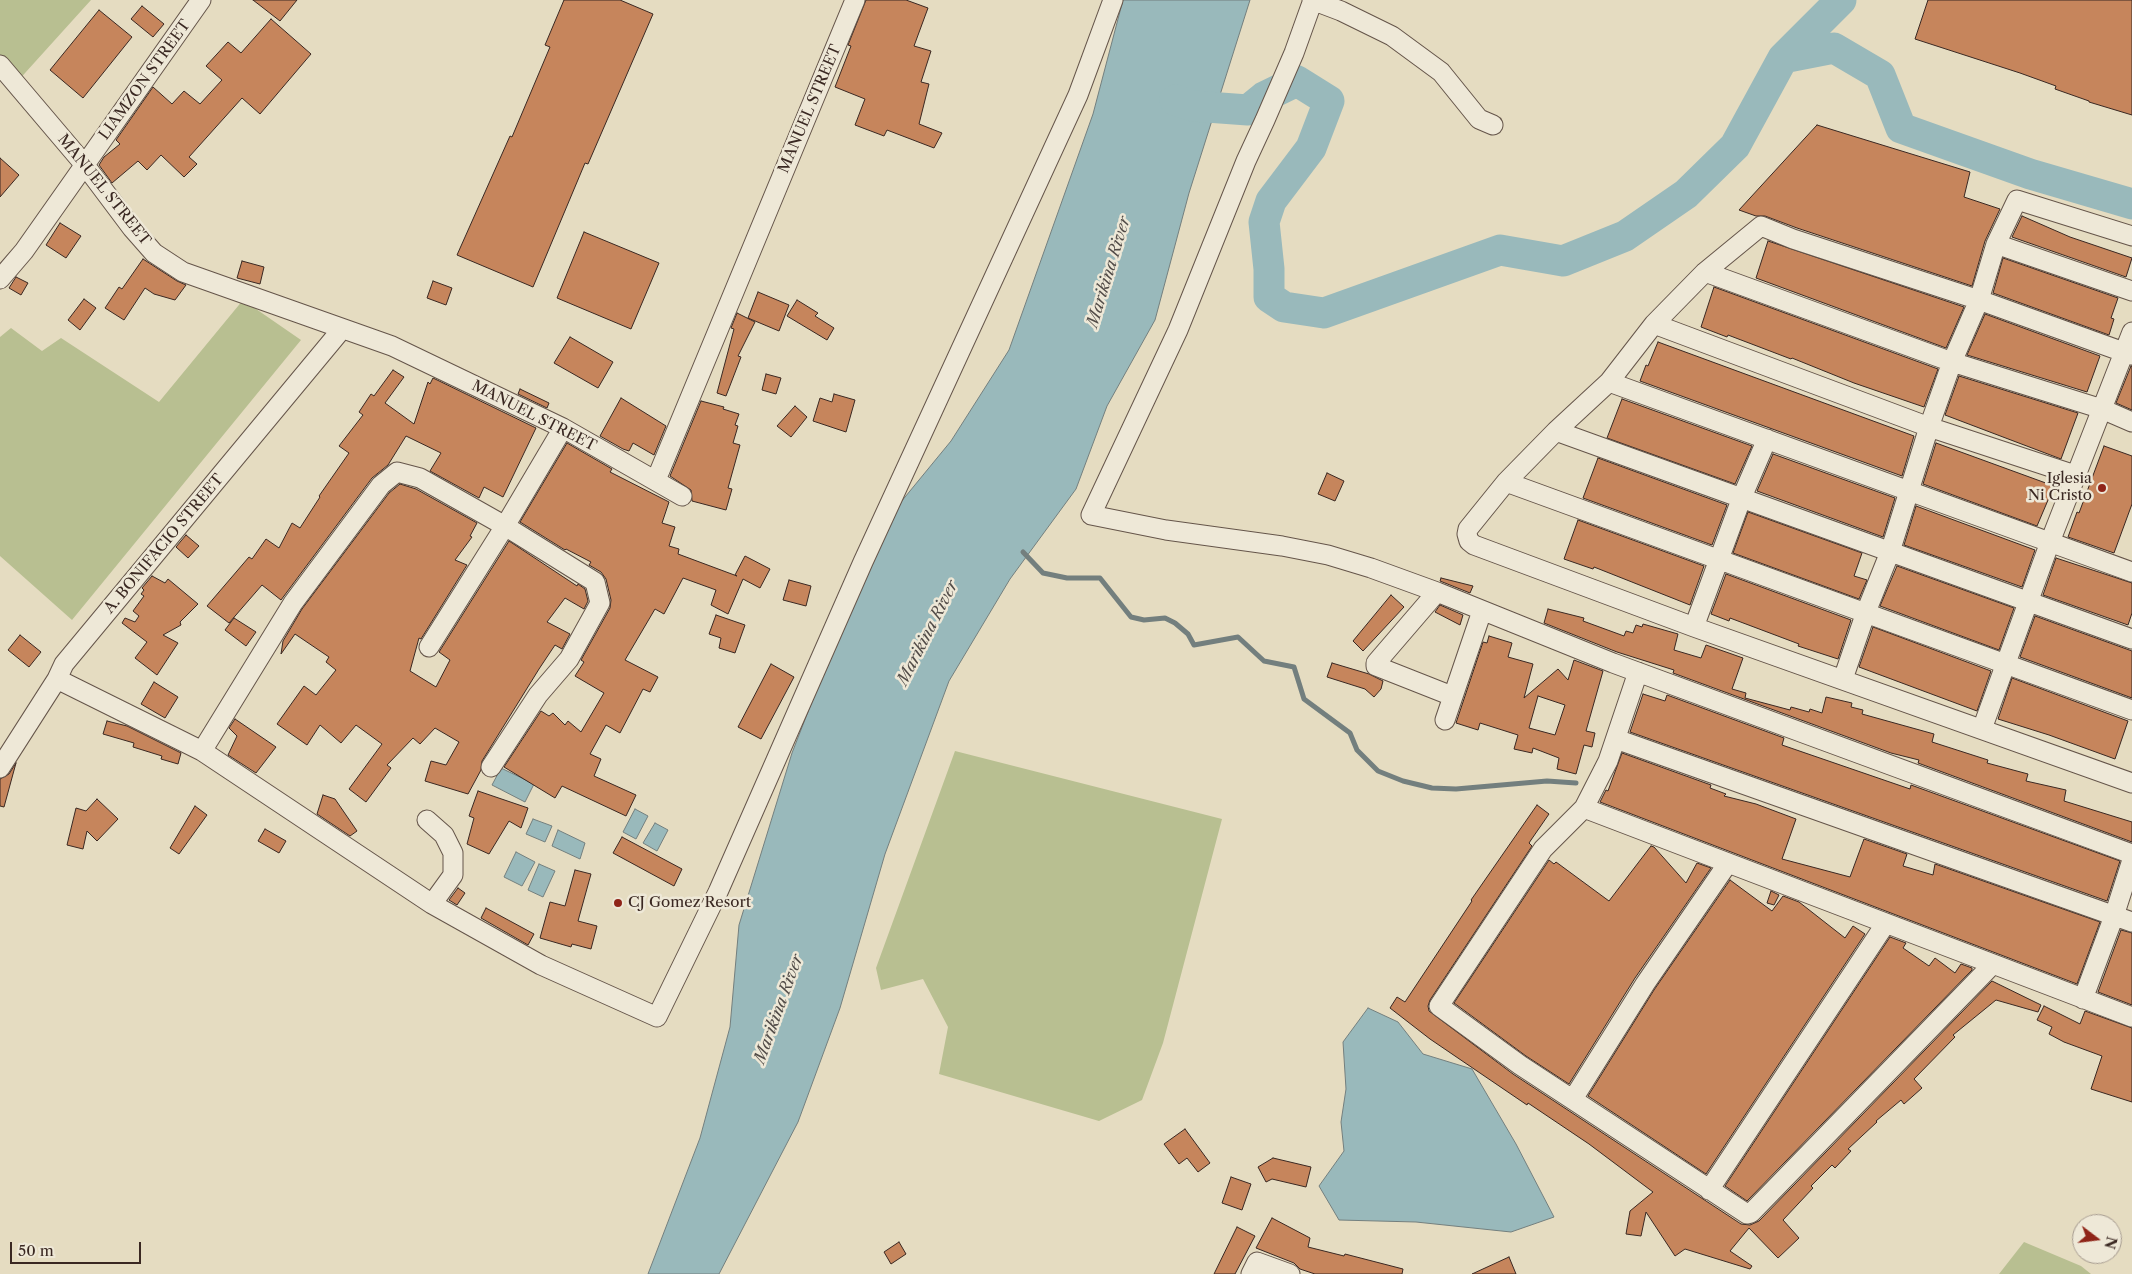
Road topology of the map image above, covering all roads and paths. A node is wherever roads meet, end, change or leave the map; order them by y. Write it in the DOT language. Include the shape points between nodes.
graph roads {
  1 [pos="201,0"];
  2 [pos="855,0"];
  3 [pos="1113,0"];
  4 [pos="1312,0"];
  5 [pos="0,65"];
  6 [pos="1493,125"];
  7 [pos="84,164"];
  8 [pos="2132,236"];
  9 [pos="1996,244"];
  10 [pos="1705,272"];
  11 [pos="0,280"];
  12 [pos="2132,291"];
  13 [pos="1979,300"];
  14 [pos="1654,324"];
  15 [pos="342,329"];
  16 [pos="2132,332"];
  17 [pos="2128,353"];
  18 [pos="1952,362"];
  19 [pos="1609,382"];
  20 [pos="2102,409"];
  21 [pos="2132,422"];
  22 [pos="1929,427"];
  23 [pos="563,428"];
  24 [pos="1556,431"];
  25 [pos="1767,439"];
  26 [pos="2075,475"];
  27 [pos="656,480"];
  28 [pos="1506,482"];
  29 [pos="1910,491"];
  30 [pos="682,496"];
  31 [pos="1742,497"];
  32 [pos="505,526"];
  33 [pos="2050,542"];
  34 [pos="1890,552"];
  35 [pos="1719,560"];
  36 [pos="2132,572"];
  37 [pos="1436,592"];
  38 [pos="2029,601"];
  39 [pos="1482,611"];
  40 [pos="1866,612"];
  41 [pos="1694,627"];
  42 [pos="2132,639"];
  43 [pos="429,647"];
  44 [pos="2006,665"];
  45 [pos="1638,672"];
  46 [pos="57,679"];
  47 [pos="1843,679"];
  48 [pos="1452,696"];
  49 [pos="2132,710"];
  50 [pos="1445,720"];
  51 [pos="1982,729"];
  52 [pos="1616,739"];
  53 [pos="202,751"];
  54 [pos="491,767"];
  55 [pos="0,768"];
  56 [pos="2132,783"];
  57 [pos="1584,808"];
  58 [pos="427,820"];
  59 [pos="2132,854"];
  60 [pos="2132,860"];
  61 [pos="1728,862"];
  62 [pos="432,904"];
  63 [pos="2114,916"];
  64 [pos="2132,922"];
  65 [pos="1886,923"];
  66 [pos="1993,964"];
  67 [pos="2083,999"];
  68 [pos="2132,1017"];
  69 [pos="1573,1099"];
  70 [pos="1709,1190"];
  71 [pos="1251,1274"];
  72 [pos="1290,1274"];
  1 -- 7 [label="street, LIAMZON STREET"];
  2 -- 27 [label="street, MANUEL STREET"];
  3 -- 62 [label="street" via="1078,96 863,562 718,892 657,1017 541,965"];
  4 -- 6 [label="street" via="1392,36 1441,72 1479,119"];
  4 -- 37 [label="street" via="1294,53 1246,161 1178,330 1091,516 1328,555"];
  5 -- 7 [label="street, MANUEL STREET"];
  7 -- 11 [label="street, LIAMZON STREET"];
  7 -- 15 [label="street, MANUEL STREET" via="154,253 183,272"];
  8 -- 9 [label="street" via="2017,200"];
  9 -- 12 [label="street"];
  9 -- 13 [label="street"];
  10 -- 13 [label="street" via="1761,226"];
  10 -- 14 [label="street"];
  10 -- 18 [label="street"];
  13 -- 17 [label="street"];
  13 -- 18 [label="street"];
  14 -- 19 [label="street"];
  14 -- 22 [label="street"];
  15 -- 23 [label="street, MANUEL STREET" via="392,346"];
  15 -- 46 [label="street, A. BONIFACIO STREET" via="64,664"];
  16 -- 17 [label="street"];
  17 -- 20 [label="street"];
  18 -- 20 [label="street"];
  18 -- 22 [label="street"];
  19 -- 24 [label="street"];
  19 -- 25 [label="street"];
  20 -- 21 [label="street"];
  20 -- 26 [label="street"];
  22 -- 26 [label="street"];
  22 -- 29 [label="street"];
  23 -- 27 [label="street, MANUEL STREET"];
  23 -- 32 [label="street"];
  24 -- 28 [label="street"];
  24 -- 31 [label="street"];
  25 -- 29 [label="street"];
  25 -- 31 [label="street"];
  26 -- 33 [label="street"];
  27 -- 30 [label="street"];
  28 -- 35 [label="street"];
  28 -- 41 [label="street" via="1468,528 1472,544"];
  29 -- 33 [label="street"];
  29 -- 34 [label="street"];
  31 -- 34 [label="street"];
  31 -- 35 [label="street"];
  32 -- 43 [label="street"];
  32 -- 53 [label="street" via="420,478 397,472 381,485 293,602"];
  32 -- 54 [label="street" via="595,582 600,603 569,659 538,695"];
  33 -- 36 [label="street"];
  33 -- 38 [label="street"];
  34 -- 38 [label="street"];
  34 -- 40 [label="street"];
  35 -- 40 [label="street"];
  35 -- 41 [label="street"];
  37 -- 39 [label="street"];
  37 -- 48 [label="street" via="1376,666"];
  38 -- 42 [label="street"];
  38 -- 44 [label="street"];
  39 -- 45 [label="street"];
  39 -- 48 [label="street"];
  40 -- 44 [label="street"];
  40 -- 47 [label="street"];
  41 -- 47 [label="street"];
  44 -- 49 [label="street"];
  44 -- 51 [label="street"];
  45 -- 52 [label="street"];
  45 -- 59 [label="street"];
  46 -- 53 [label="street"];
  46 -- 55 [label="street, A. BONIFACIO STREET"];
  47 -- 51 [label="street"];
  48 -- 50 [label="street"];
  51 -- 56 [label="street"];
  52 -- 57 [label="street"];
  52 -- 63 [label="street"];
  53 -- 62 [label="street"];
  57 -- 61 [label="street"];
  57 -- 69 [label="street" via="1543,849 1439,1006"];
  58 -- 62 [label="street" via="444,835 453,853 453,875"];
  60 -- 63 [label="street"];
  61 -- 65 [label="street"];
  61 -- 69 [label="street" via="1645,984"];
  63 -- 64 [label="street"];
  63 -- 67 [label="street"];
  65 -- 66 [label="street"];
  65 -- 70 [label="street"];
  66 -- 67 [label="street"];
  66 -- 70 [label="street" via="1751,1213 1742,1212"];
  67 -- 68 [label="street"];
  69 -- 70 [label="street"];
  71 -- 72 [label="street" via="1257,1262"];
}
